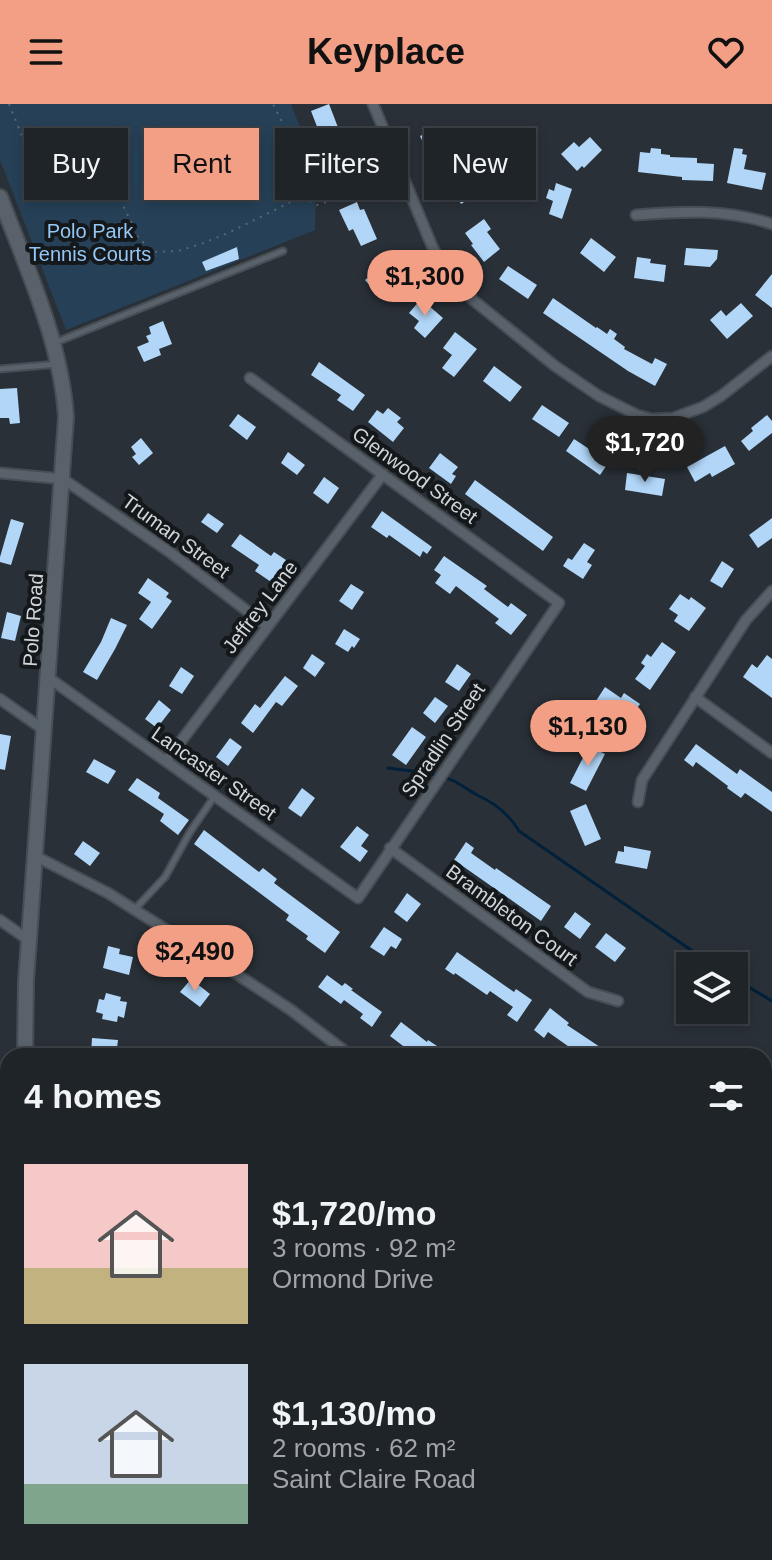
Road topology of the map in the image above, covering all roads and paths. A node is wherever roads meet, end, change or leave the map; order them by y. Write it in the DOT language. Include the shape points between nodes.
graph roads {
  1 [pos="9,104"];
  2 [pos="273,104"];
  3 [pos="373,104"];
  4 [pos="285,128"];
  5 [pos="383,128"];
  6 [pos="408,190"];
  7 [pos="0,197"];
  8 [pos="291,200"];
  9 [pos="307,200"];
  10 [pos="334,200"];
  11 [pos="636,215"];
  12 [pos="772,224"];
  13 [pos="283,251"];
  14 [pos="53,343"];
  15 [pos="772,356"];
  16 [pos="59,364"];
  17 [pos="0,369"];
  18 [pos="250,378"];
  19 [pos="0,473"];
  20 [pos="383,474"];
  21 [pos="63,479"];
  22 [pos="772,591"];
  23 [pos="559,603"];
  24 [pos="267,626"];
  25 [pos="49,678"];
  26 [pos="695,697"];
  27 [pos="0,699"];
  28 [pos="44,730"];
  29 [pos="772,753"];
  30 [pos="166,761"];
  31 [pos="215,796"];
  32 [pos="638,802"];
  33 [pos="390,848"];
  34 [pos="35,856"];
  35 [pos="358,898"];
  36 [pos="134,910"];
  37 [pos="0,920"];
  38 [pos="30,941"];
  39 [pos="618,1001"];
  40 [pos="25,1048"];
  41 [pos="341,1048"];
  1 -- 8 [label="path" via="44,190 58,199 112,192 139,239 156,252 178,251 228,233"];
  2 -- 4 [label="path"];
  3 -- 5 [label="street"];
  6 -- 15 [label="street" via="432,246 457,285 555,366 617,406 652,419 689,413 721,396"];
  7 -- 14 [label="main road, Polo Road"];
  9 -- 10 [label="path" via="317,205"];
  11 -- 12 [label="street" via="688,211"];
  13 -- 14 [label="lane"];
  14 -- 16 [label="main road, Polo Road"];
  16 -- 17 [label="lane"];
  16 -- 21 [label="main road, Polo Road" via="66,417"];
  18 -- 20 [label="street, Glenwood Street"];
  19 -- 21 [label="street"];
  20 -- 23 [label="street, Glenwood Street"];
  20 -- 24 [label="street, Jeffrey Lane"];
  21 -- 24 [label="street, Truman Street"];
  21 -- 25 [label="main road, Polo Road"];
  22 -- 26 [label="street"];
  23 -- 33 [label="street, Spradlin Street"];
  24 -- 30 [label="street, Jeffrey Lane"];
  25 -- 28 [label="main road, Polo Road"];
  25 -- 30 [label="street, Lancaster Street"];
  26 -- 29 [label="street"];
  26 -- 32 [label="street" via="642,780"];
  27 -- 28 [label="street"];
  28 -- 34 [label="main road, Polo Road"];
  30 -- 31 [label="street, Lancaster Street"];
  31 -- 35 [label="street, Lancaster Street"];
  31 -- 36 [label="lane" via="165,877"];
  33 -- 35 [label="street, Spradlin Street"];
  33 -- 39 [label="street, Brambleton Court" via="588,992"];
  34 -- 36 [label="street"];
  34 -- 38 [label="main road, Polo Road"];
  36 -- 41 [label="street" via="291,1010"];
  37 -- 38 [label="street"];
  38 -- 40 [label="main road, Polo Road"];
}
